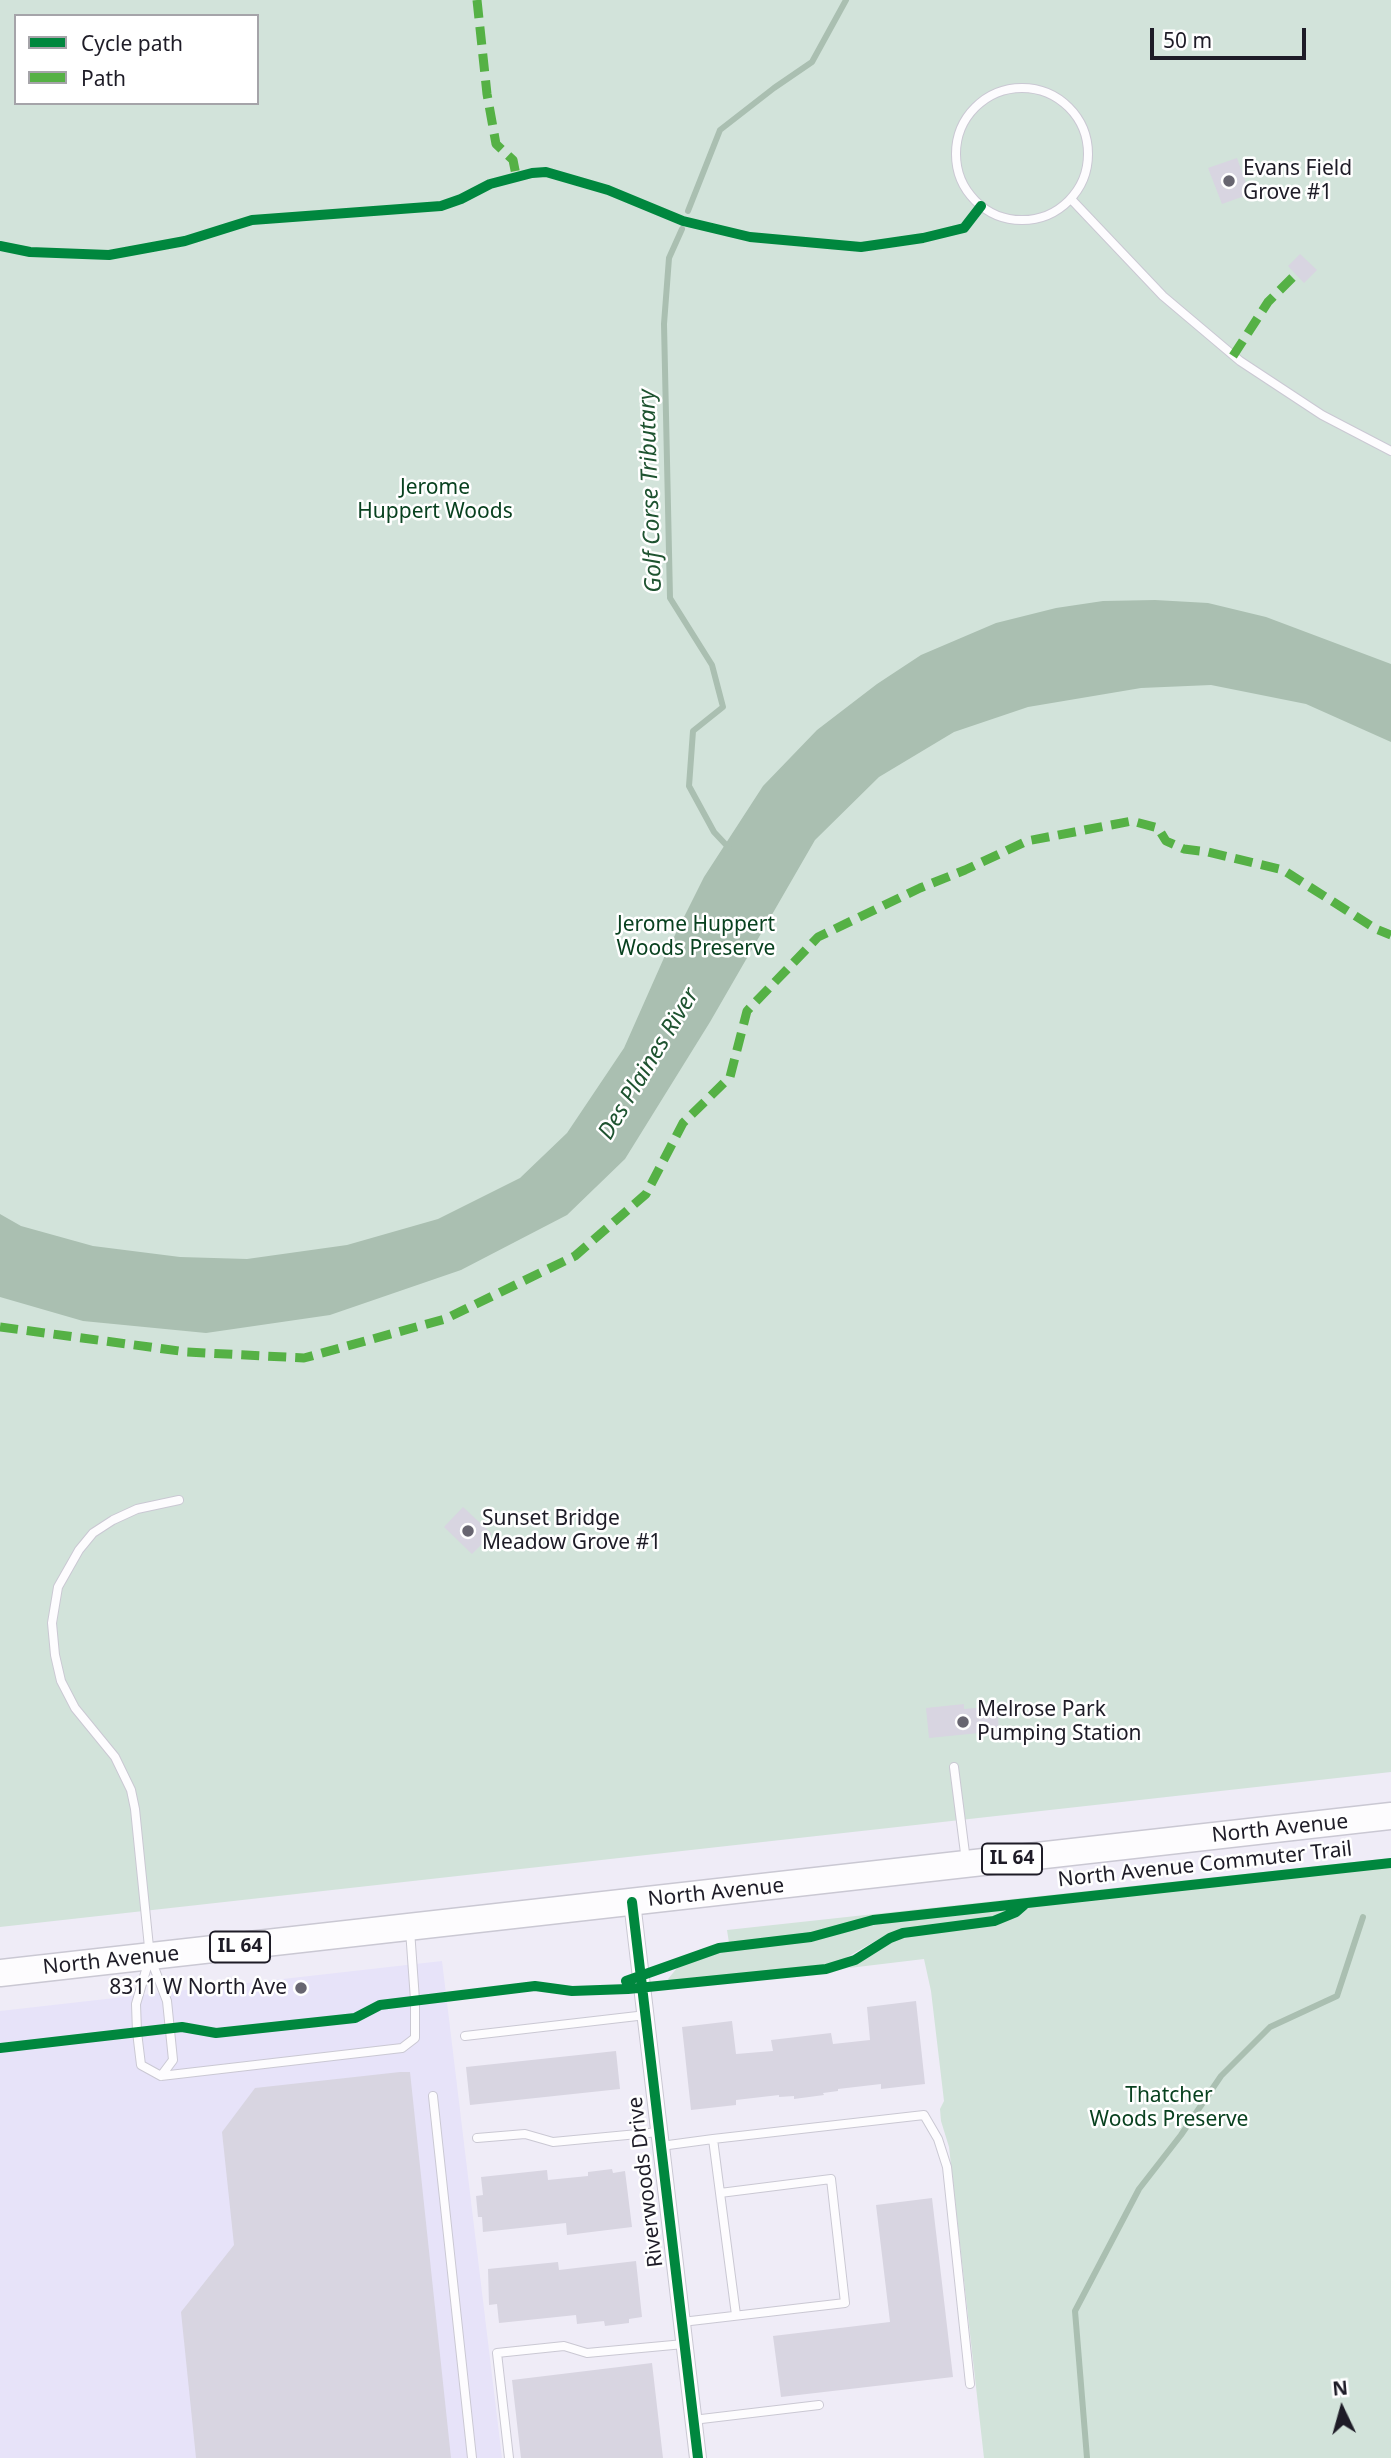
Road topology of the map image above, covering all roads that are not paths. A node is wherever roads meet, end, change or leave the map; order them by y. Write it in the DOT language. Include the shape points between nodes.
graph roads {
  1 [pos="1071,199"];
  2 [pos="1391,451"];
  3 [pos="179,1500"];
  4 [pos="954,1767"];
  5 [pos="1391,1816"];
  6 [pos="966,1864"];
  7 [pos="632,1902"];
  8 [pos="410,1928"];
  9 [pos="150,1957"];
  10 [pos="0,1973"];
  11 [pos="646,2015"];
  12 [pos="466,2036"];
  13 [pos="161,2076"];
  14 [pos="433,2095"];
  15 [pos="477,2138"];
  16 [pos="660,2139"];
  17 [pos="713,2139"];
  18 [pos="720,2193"];
  19 [pos="736,2315"];
  20 [pos="682,2322"];
  21 [pos="684,2344"];
  22 [pos="970,2384"];
  23 [pos="819,2404"];
  24 [pos="693,2420"];
  25 [pos="472,2458"];
  26 [pos="509,2458"];
  27 [pos="698,2458"];
  1 -- 1 [label="lane" via="1034,219 1013,219 993,214 971,195 956,163 957,141 965,120 979,103 1020,88 1042,91 1062,101 1077,117 1086,137 1088,159 1083,180"];
  1 -- 2 [label="lane" via="1163,296 1240,361 1322,415"];
  3 -- 9 [label="lane" via="136,1508 93,1534 58,1587 51,1623 61,1681 75,1709 115,1757 131,1790"];
  4 -- 6 [label="lane"];
  5 -- 6 [label="main road, North Avenue / IL 64"];
  6 -- 7 [label="main road, North Avenue / IL 64"];
  7 -- 8 [label="main road, North Avenue / IL 64"];
  7 -- 11 [label="street, Riverwoods Drive"];
  8 -- 9 [label="main road, North Avenue / IL 64"];
  8 -- 13 [label="lane" via="415,2038 402,2048"];
  9 -- 10 [label="main road, North Avenue / IL 64"];
  9 -- 13 [label="lane" via="167,2001 173,2060"];
  9 -- 13 [label="lane" via="136,2004 137,2032 141,2065"];
  11 -- 12 [label="lane"];
  11 -- 16 [label="street, Riverwoods Drive"];
  14 -- 25 [label="lane"];
  15 -- 16 [label="lane" via="525,2134 553,2142"];
  16 -- 17 [label="lane"];
  16 -- 20 [label="street, Riverwoods Drive"];
  17 -- 18 [label="lane"];
  17 -- 22 [label="lane" via="924,2115 947,2167"];
  18 -- 19 [label="lane"];
  18 -- 19 [label="lane" via="831,2179 845,2303"];
  19 -- 20 [label="lane"];
  20 -- 21 [label="street, Riverwoods Drive"];
  21 -- 24 [label="street, Riverwoods Drive"];
  21 -- 26 [label="lane" via="587,2353 564,2346 496,2353"];
  23 -- 24 [label="lane"];
  24 -- 27 [label="street, Riverwoods Drive"];
}
